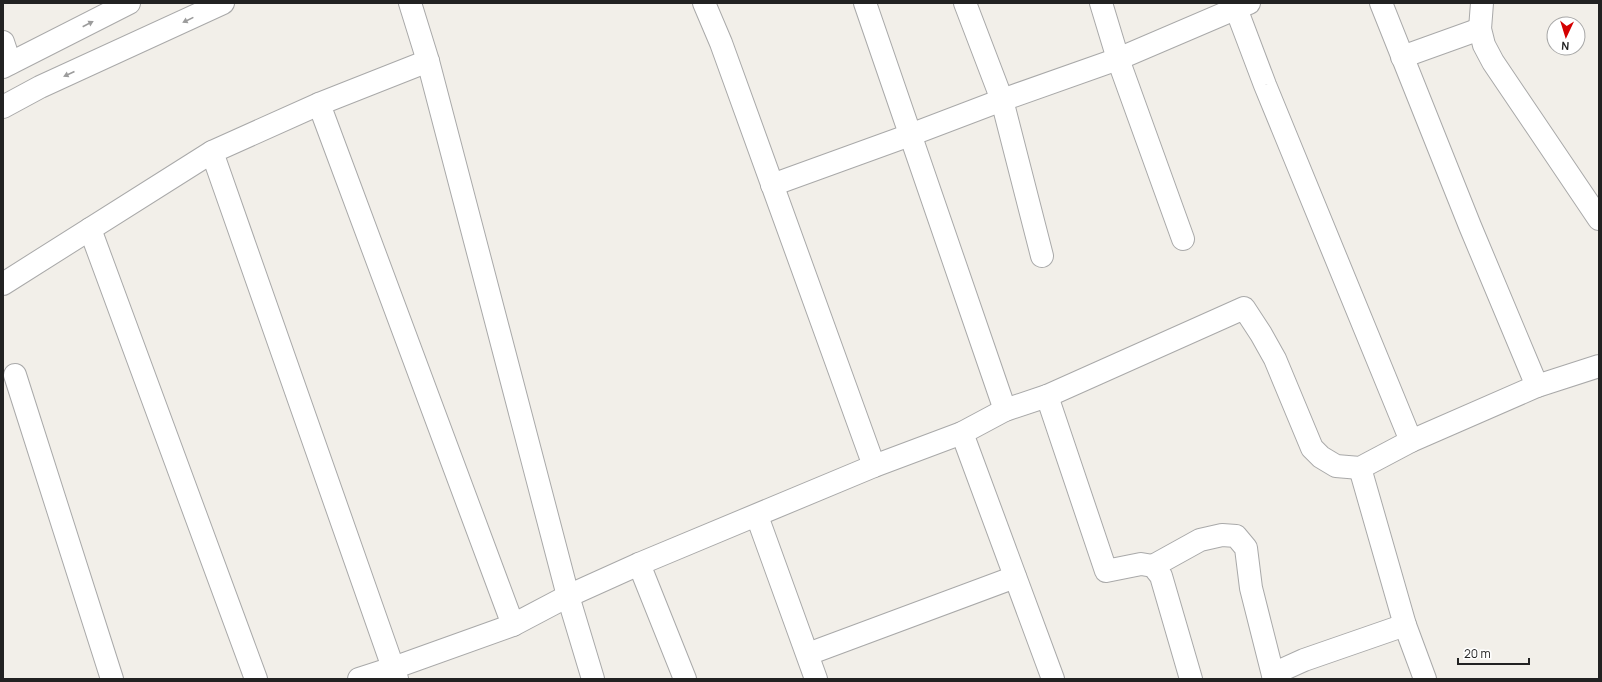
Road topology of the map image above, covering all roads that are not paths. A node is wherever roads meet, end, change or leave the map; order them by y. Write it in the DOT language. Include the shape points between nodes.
graph roads {
  1 [pos="223,3"];
  2 [pos="410,3"];
  3 [pos="704,3"];
  4 [pos="865,3"];
  5 [pos="965,3"];
  6 [pos="1101,3"];
  7 [pos="1381,3"];
  8 [pos="1482,3"];
  9 [pos="1240,5"];
  10 [pos="117,6"];
  11 [pos="1480,29"];
  12 [pos="3,42"];
  13 [pos="1402,57"];
  14 [pos="1118,59"];
  15 [pos="428,61"];
  16 [pos="7,65"];
  17 [pos="1002,100"];
  18 [pos="319,104"];
  19 [pos="3,107"];
  20 [pos="910,135"];
  21 [pos="212,152"];
  22 [pos="772,184"];
  23 [pos="1599,219"];
  24 [pos="90,229"];
  25 [pos="1182,239"];
  26 [pos="1042,256"];
  27 [pos="3,284"];
  28 [pos="1599,366"];
  29 [pos="15,375"];
  30 [pos="1537,386"];
  31 [pos="1047,396"];
  32 [pos="1005,410"];
  33 [pos="962,433"];
  34 [pos="1411,441"];
  35 [pos="874,466"];
  36 [pos="1360,468"];
  37 [pos="757,516"];
  38 [pos="639,564"];
  39 [pos="1153,566"];
  40 [pos="1015,576"];
  41 [pos="568,596"];
  42 [pos="1405,625"];
  43 [pos="513,626"];
  44 [pos="808,654"];
  45 [pos="395,674"];
  46 [pos="1273,676"];
  47 [pos="112,679"];
  48 [pos="256,679"];
  49 [pos="359,679"];
  50 [pos="593,679"];
  51 [pos="685,679"];
  52 [pos="816,679"];
  53 [pos="1053,679"];
  54 [pos="1191,679"];
  55 [pos="1425,679"];
  1 -- 19 [label="street, one-way" via="40,87"];
  2 -- 15 [label="street"];
  3 -- 22 [label="street"];
  4 -- 20 [label="street"];
  5 -- 17 [label="street"];
  6 -- 14 [label="street"];
  7 -- 13 [label="street"];
  8 -- 11 [label="street"];
  9 -- 14 [label="street"];
  9 -- 34 [label="street" via="1264,85"];
  16 -- 10 [label="street, one-way"];
  11 -- 13 [label="street"];
  11 -- 23 [label="street" via="1484,45 1493,62"];
  12 -- 16 [label="street"];
  13 -- 30 [label="street"];
  14 -- 17 [label="street"];
  14 -- 25 [label="street"];
  15 -- 18 [label="street"];
  15 -- 41 [label="street"];
  17 -- 20 [label="street"];
  17 -- 26 [label="street"];
  18 -- 21 [label="street"];
  18 -- 43 [label="street"];
  20 -- 22 [label="street"];
  20 -- 32 [label="street"];
  21 -- 24 [label="street"];
  21 -- 45 [label="street"];
  22 -- 35 [label="street"];
  24 -- 27 [label="street"];
  24 -- 48 [label="street"];
  28 -- 30 [label="street"];
  29 -- 47 [label="street"];
  30 -- 34 [label="street"];
  31 -- 32 [label="street"];
  31 -- 36 [label="street" via="1244,308 1275,359 1312,448 1336,466"];
  31 -- 39 [label="street" via="1106,571 1142,564"];
  32 -- 33 [label="street"];
  33 -- 35 [label="street"];
  33 -- 40 [label="street"];
  34 -- 36 [label="street"];
  35 -- 37 [label="street"];
  36 -- 42 [label="street"];
  37 -- 38 [label="street"];
  37 -- 44 [label="street"];
  38 -- 41 [label="street"];
  38 -- 51 [label="street"];
  39 -- 46 [label="street" via="1200,540 1222,535 1236,536 1246,548 1251,588"];
  39 -- 54 [label="street" via="1161,576"];
  40 -- 44 [label="street"];
  40 -- 53 [label="street"];
  41 -- 43 [label="street"];
  41 -- 50 [label="street"];
  42 -- 46 [label="street" via="1304,660"];
  42 -- 55 [label="street"];
  43 -- 45 [label="street"];
  44 -- 52 [label="street"];
  45 -- 49 [label="street"];
}
